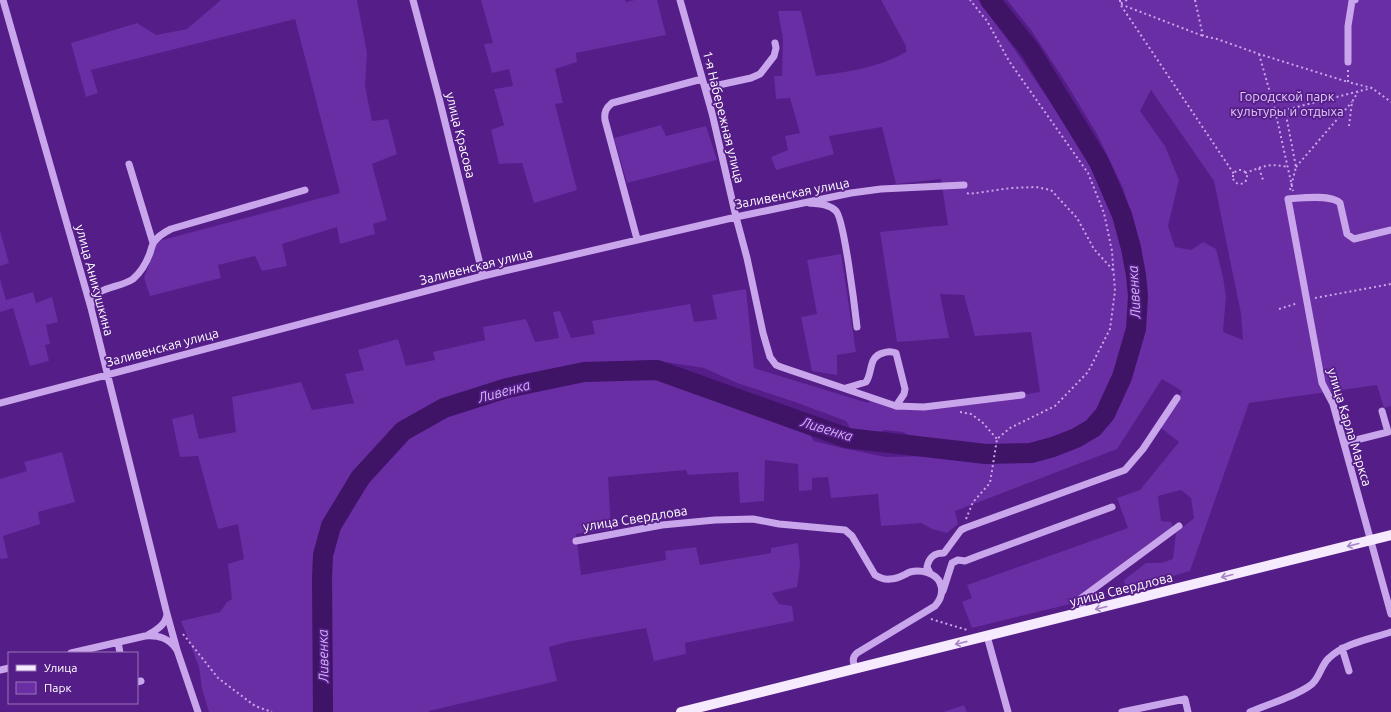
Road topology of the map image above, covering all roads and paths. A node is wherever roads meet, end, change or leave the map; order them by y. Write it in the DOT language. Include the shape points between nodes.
graph roads {
  1 [pos="3,0"];
  2 [pos="413,0"];
  3 [pos="680,0"];
  4 [pos="970,0"];
  5 [pos="1120,0"];
  6 [pos="1127,0"];
  7 [pos="1195,0"];
  8 [pos="1355,0"];
  9 [pos="1120,4"];
  10 [pos="1203,36"];
  11 [pos="776,43"];
  12 [pos="1259,54"];
  13 [pos="1348,62"];
  14 [pos="702,79"];
  15 [pos="1348,82"];
  16 [pos="705,88"];
  17 [pos="1372,88"];
  18 [pos="1359,91"];
  19 [pos="1352,102"];
  20 [pos="1391,102"];
  21 [pos="1348,126"];
  22 [pos="129,164"];
  23 [pos="1288,167"];
  24 [pos="1296,167"];
  25 [pos="1259,168"];
  26 [pos="1245,173"];
  27 [pos="1234,174"];
  28 [pos="1263,180"];
  29 [pos="1292,183"];
  30 [pos="963,189"];
  31 [pos="305,190"];
  32 [pos="1288,199"];
  33 [pos="803,202"];
  34 [pos="736,216"];
  35 [pos="1391,230"];
  36 [pos="637,239"];
  37 [pos="153,243"];
  38 [pos="1114,271"];
  39 [pos="483,276"];
  40 [pos="1391,284"];
  41 [pos="1307,300"];
  42 [pos="91,308"];
  43 [pos="1279,308"];
  44 [pos="858,327"];
  45 [pos="108,374"];
  46 [pos="845,389"];
  47 [pos="1022,395"];
  48 [pos="1177,398"];
  49 [pos="0,403"];
  50 [pos="896,406"];
  51 [pos="1382,411"];
  52 [pos="956,412"];
  53 [pos="997,439"];
  54 [pos="1344,443"];
  55 [pos="1112,507"];
  56 [pos="1179,526"];
  57 [pos="965,528"];
  58 [pos="1391,536"];
  59 [pos="1372,540"];
  60 [pos="576,541"];
  61 [pos="944,554"];
  62 [pos="952,564"];
  63 [pos="930,573"];
  64 [pos="948,573"];
  65 [pos="937,577"];
  66 [pos="941,597"];
  67 [pos="1084,612"];
  68 [pos="167,614"];
  69 [pos="1391,614"];
  70 [pos="919,616"];
  71 [pos="180,631"];
  72 [pos="1391,632"];
  73 [pos="147,636"];
  74 [pos="987,636"];
  75 [pos="118,642"];
  76 [pos="1342,648"];
  77 [pos="177,650"];
  78 [pos="75,652"];
  79 [pos="120,652"];
  80 [pos="856,668"];
  81 [pos="1349,671"];
  82 [pos="198,712"];
  83 [pos="272,712"];
  84 [pos="681,712"];
  85 [pos="1008,712"];
  86 [pos="1122,712"];
  87 [pos="1188,712"];
  88 [pos="1250,712"];
  1 -- 42 [label="street, улица Аникушкина"];
  2 -- 39 [label="street, улица Красова"];
  3 -- 14 [label="street, 1-я Набережная улица"];
  4 -- 38 [label="path" via="987,21 1009,61 1088,173 1104,213"];
  5 -- 9 [label="path"];
  6 -- 9 [label="path"];
  7 -- 10 [label="path"];
  8 -- 13 [label="street" via="1352,1 1348,26"];
  9 -- 10 [label="path"];
  9 -- 27 [label="path"];
  10 -- 12 [label="path"];
  11 -- 16 [label="street" via="774,56 760,74"];
  12 -- 15 [label="path"];
  12 -- 23 [label="path"];
  13 -- 15 [label="path"];
  14 -- 16 [label="street, 1-я Набережная улица"];
  14 -- 36 [label="street" via="612,103 605,111 605,120"];
  15 -- 17 [label="path"];
  16 -- 34 [label="street, 1-я Набережная улица"];
  17 -- 18 [label="path"];
  17 -- 20 [label="path"];
  18 -- 19 [label="path"];
  18 -- 24 [label="path" via="1285,110"];
  19 -- 21 [label="path"];
  19 -- 24 [label="path"];
  22 -- 37 [label="street"];
  23 -- 25 [label="path" via="1278,165"];
  23 -- 29 [label="path"];
  24 -- 29 [label="path"];
  25 -- 26 [label="path"];
  25 -- 28 [label="path"];
  26 -- 27 [label="path" via="1241,170"];
  26 -- 27 [label="path" via="1245,180 1240,183 1234,181"];
  29 -- 32 [label="path"];
  30 -- 33 [label="street, Заливенская улица" via="881,189"];
  30 -- 38 [label="path" via="969,194 1012,188 1036,187 1051,190 1077,218 1094,249"];
  31 -- 37 [label="street" via="171,229"];
  32 -- 35 [label="street" via="1315,197 1337,200 1340,203 1347,234 1354,239"];
  32 -- 41 [label="street, улица Карла Маркса"];
  33 -- 34 [label="street, Заливенская улица"];
  33 -- 44 [label="street" via="825,205 838,214"];
  34 -- 36 [label="street, Заливенская улица"];
  34 -- 46 [label="street, 1-я Набережная улица" via="770,357 781,367"];
  36 -- 39 [label="street, Заливенская улица"];
  37 -- 42 [label="street" via="140,273 129,282 99,292 92,301"];
  38 -- 53 [label="path" via="1116,290 1110,329 1088,372 1055,406 1010,428"];
  39 -- 45 [label="street, Заливенская улица"];
  40 -- 41 [label="path"];
  41 -- 43 [label="path"];
  41 -- 54 [label="street, улица Карла Маркса" via="1322,382 1333,404"];
  42 -- 45 [label="street, улица Аникушкина"];
  45 -- 49 [label="street, Заливенская улица"];
  45 -- 68 [label="street, улица Аникушкина"];
  46 -- 50 [label="street, 1-я Набережная улица"];
  46 -- 50 [label="street" via="866,382 873,360 879,354 892,352 896,354 906,389"];
  47 -- 50 [label="street, 1-я Набережная улица" via="924,408"];
  48 -- 57 [label="street" via="1143,449 1125,470"];
  51 -- 54 [label="street" via="1388,432"];
  52 -- 53 [label="path" via="971,414"];
  53 -- 57 [label="path" via="990,483 973,502"];
  54 -- 59 [label="street, улица Карла Маркса"];
  55 -- 62 [label="street"];
  56 -- 67 [label="street" via="1080,599"];
  57 -- 61 [label="street"];
  58 -- 59 [label="main road, улица Свердлова"];
  59 -- 67 [label="main road, улица Свердлова, one-way"];
  59 -- 69 [label="street, улица Карла Маркса"];
  60 -- 63 [label="street, улица Свердлова" via="662,525 752,519 845,530 852,536 875,575 881,579 897,578 912,572"];
  61 -- 62 [label="street" via="949,557"];
  61 -- 63 [label="street" via="935,554 930,558 927,567"];
  62 -- 64 [label="street"];
  63 -- 65 [label="street, улица Свердлова"];
  64 -- 65 [label="street"];
  64 -- 66 [label="street"];
  65 -- 66 [label="street" via="942,588"];
  66 -- 70 [label="street" via="932,609"];
  67 -- 74 [label="main road, улица Свердлова"];
  68 -- 73 [label="street" via="162,625"];
  68 -- 77 [label="street, улица Аникушкина"];
  70 -- 74 [label="path"];
  70 -- 80 [label="street" via="857,653 853,660"];
  71 -- 83 [label="path" via="218,678 254,706"];
  72 -- 76 [label="street"];
  73 -- 75 [label="street"];
  73 -- 77 [label="street" via="163,637"];
  74 -- 80 [label="main road, улица Свердлова, one-way"];
  74 -- 85 [label="street"];
  75 -- 78 [label="street"];
  75 -- 79 [label="street"];
  76 -- 81 [label="street"];
  76 -- 88 [label="street" via="1327,661 1313,683 1297,693"];
  77 -- 82 [label="street"];
  80 -- 84 [label="main road, улица Свердлова"];
  86 -- 87 [label="street" via="1185,699"];
}
